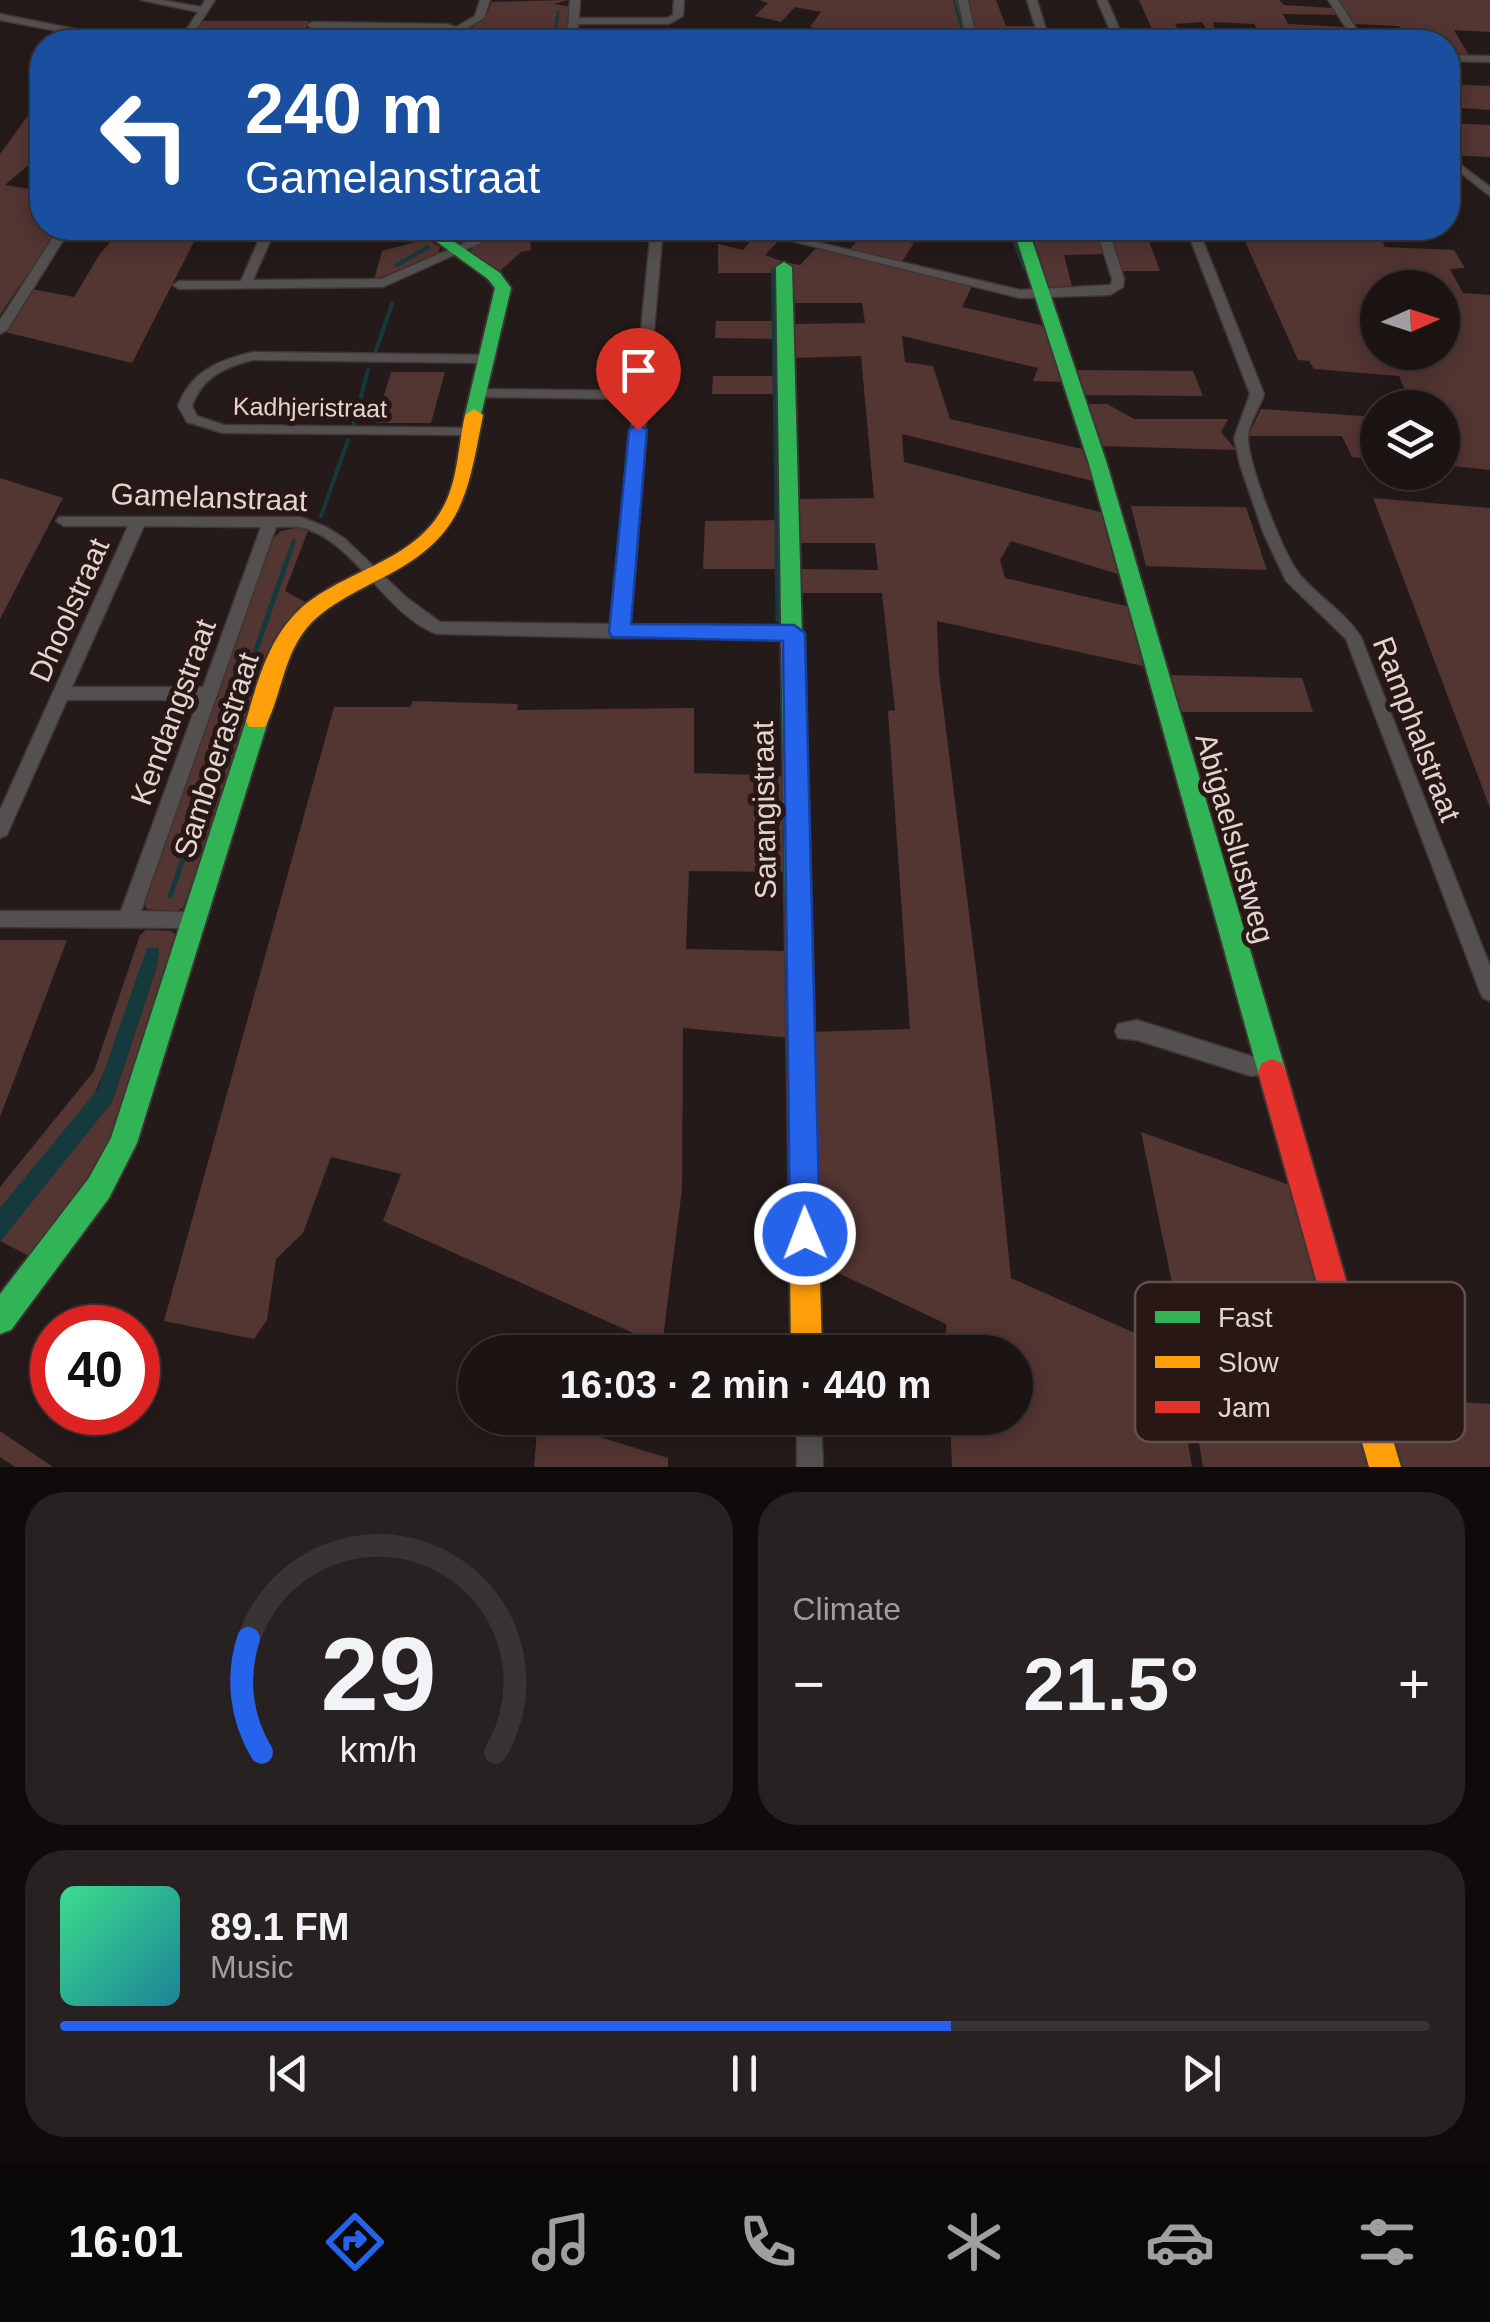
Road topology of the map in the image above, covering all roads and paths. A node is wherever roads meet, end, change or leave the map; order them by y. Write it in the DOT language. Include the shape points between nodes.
graph roads {
  1 [pos="146,0"];
  2 [pos="484,0"];
  3 [pos="678,0"];
  4 [pos="963,0"];
  5 [pos="1032,0"];
  6 [pos="1102,0"];
  7 [pos="1333,0"];
  8 [pos="575,1"];
  9 [pos="207,5"];
  10 [pos="0,17"];
  11 [pos="574,21"];
  12 [pos="362,24"];
  13 [pos="312,25"];
  14 [pos="65,30"];
  15 [pos="191,30"];
  16 [pos="359,30"];
  17 [pos="456,30"];
  18 [pos="573,30"];
  19 [pos="969,30"];
  20 [pos="1041,30"];
  21 [pos="1115,30"];
  22 [pos="1352,30"];
  23 [pos="1460,59"];
  24 [pos="1490,60"];
  25 [pos="1460,168"];
  26 [pos="1490,193"];
  27 [pos="58,240"];
  28 [pos="265,240"];
  29 [pos="442,240"];
  30 [pos="480,240"];
  31 [pos="656,240"];
  32 [pos="794,240"];
  33 [pos="1019,240"];
  34 [pos="1106,240"];
  35 [pos="1197,240"];
  36 [pos="456,250"];
  37 [pos="784,267"];
  38 [pos="180,285"];
  39 [pos="245,285"];
  40 [pos="1043,294"];
  41 [pos="0,330"];
  42 [pos="488,359"];
  43 [pos="480,394"];
  44 [pos="642,395"];
  45 [pos="471,432"];
  46 [pos="64,521"];
  47 [pos="138,522"];
  48 [pos="270,523"];
  49 [pos="370,573"];
  50 [pos="620,632"];
  51 [pos="794,633"];
  52 [pos="208,693"];
  53 [pos="61,694"];
  54 [pos="0,830"];
  55 [pos="0,919"];
  56 [pos="128,920"];
  57 [pos="194,920"];
  58 [pos="1490,992"];
  59 [pos="1126,1031"];
  60 [pos="1268,1066"];
  61 [pos="1332,1282"];
  62 [pos="0,1318"];
  63 [pos="807,1335"];
  64 [pos="809,1435"];
  65 [pos="1379,1442"];
  66 [pos="810,1467"];
  67 [pos="1386,1467"];
  1 -- 9 [label="street"];
  2 -- 17 [label="street" via="479,18"];
  3 -- 11 [label="street" via="678,16 669,21"];
  4 -- 19 [label="street"];
  5 -- 20 [label="street"];
  6 -- 21 [label="street"];
  7 -- 22 [label="street"];
  8 -- 11 [label="street"];
  9 -- 15 [label="street"];
  10 -- 14 [label="street"];
  11 -- 18 [label="street"];
  12 -- 13 [label="street"];
  12 -- 16 [label="street"];
  12 -- 17 [label="street"];
  23 -- 24 [label="street"];
  25 -- 26 [label="street"];
  27 -- 41 [label="street"];
  28 -- 39 [label="street"];
  29 -- 36 [label="street, Samboerastraat"];
  30 -- 36 [label="street"];
  31 -- 44 [label="street"];
  32 -- 40 [label="street"];
  33 -- 40 [label="street, Abigaelslustweg"];
  34 -- 40 [label="street" via="1116,287"];
  35 -- 58 [label="street, Ramphalstraat" via="1258,394 1243,426 1242,447 1283,564 1353,637"];
  36 -- 39 [label="street" via="383,283"];
  36 -- 42 [label="street, Samboerastraat" via="503,288"];
  37 -- 51 [label="street, Sarangistraat"];
  38 -- 39 [label="street"];
  40 -- 60 [label="street, Abigaelslustweg" via="1098,464"];
  42 -- 43 [label="street, Samboerastraat"];
  42 -- 45 [label="street, Kadhjeristraat" via="252,356 202,376 185,406 192,419 223,429"];
  43 -- 44 [label="street"];
  43 -- 45 [label="street, Samboerastraat"];
  44 -- 50 [label="street"];
  45 -- 49 [label="street, Samboerastraat" via="446,522"];
  46 -- 47 [label="street, Gamelanstraat"];
  47 -- 48 [label="street, Gamelanstraat"];
  47 -- 53 [label="street, Dhoolstraat"];
  48 -- 49 [label="street, Gamelanstraat" via="322,528"];
  48 -- 52 [label="street, Kendangstraat"];
  49 -- 50 [label="street, Gamelanstraat" via="414,616 437,628"];
  49 -- 57 [label="street, Samboerastraat" via="292,631"];
  50 -- 51 [label="street, Gamelanstraat"];
  51 -- 63 [label="street, Sarangistraat"];
  52 -- 53 [label="street"];
  52 -- 56 [label="street, Kendangstraat"];
  53 -- 54 [label="street, Dhoolstraat"];
  55 -- 56 [label="street"];
  56 -- 57 [label="street"];
  57 -- 62 [label="street, Samboerastraat" via="123,1143 100,1188"];
  59 -- 60 [label="street"];
  60 -- 61 [label="street, Abigaelslustweg"];
  64 -- 66 [label="street"];
  65 -- 67 [label="street, Abigaelslustweg"];
}
